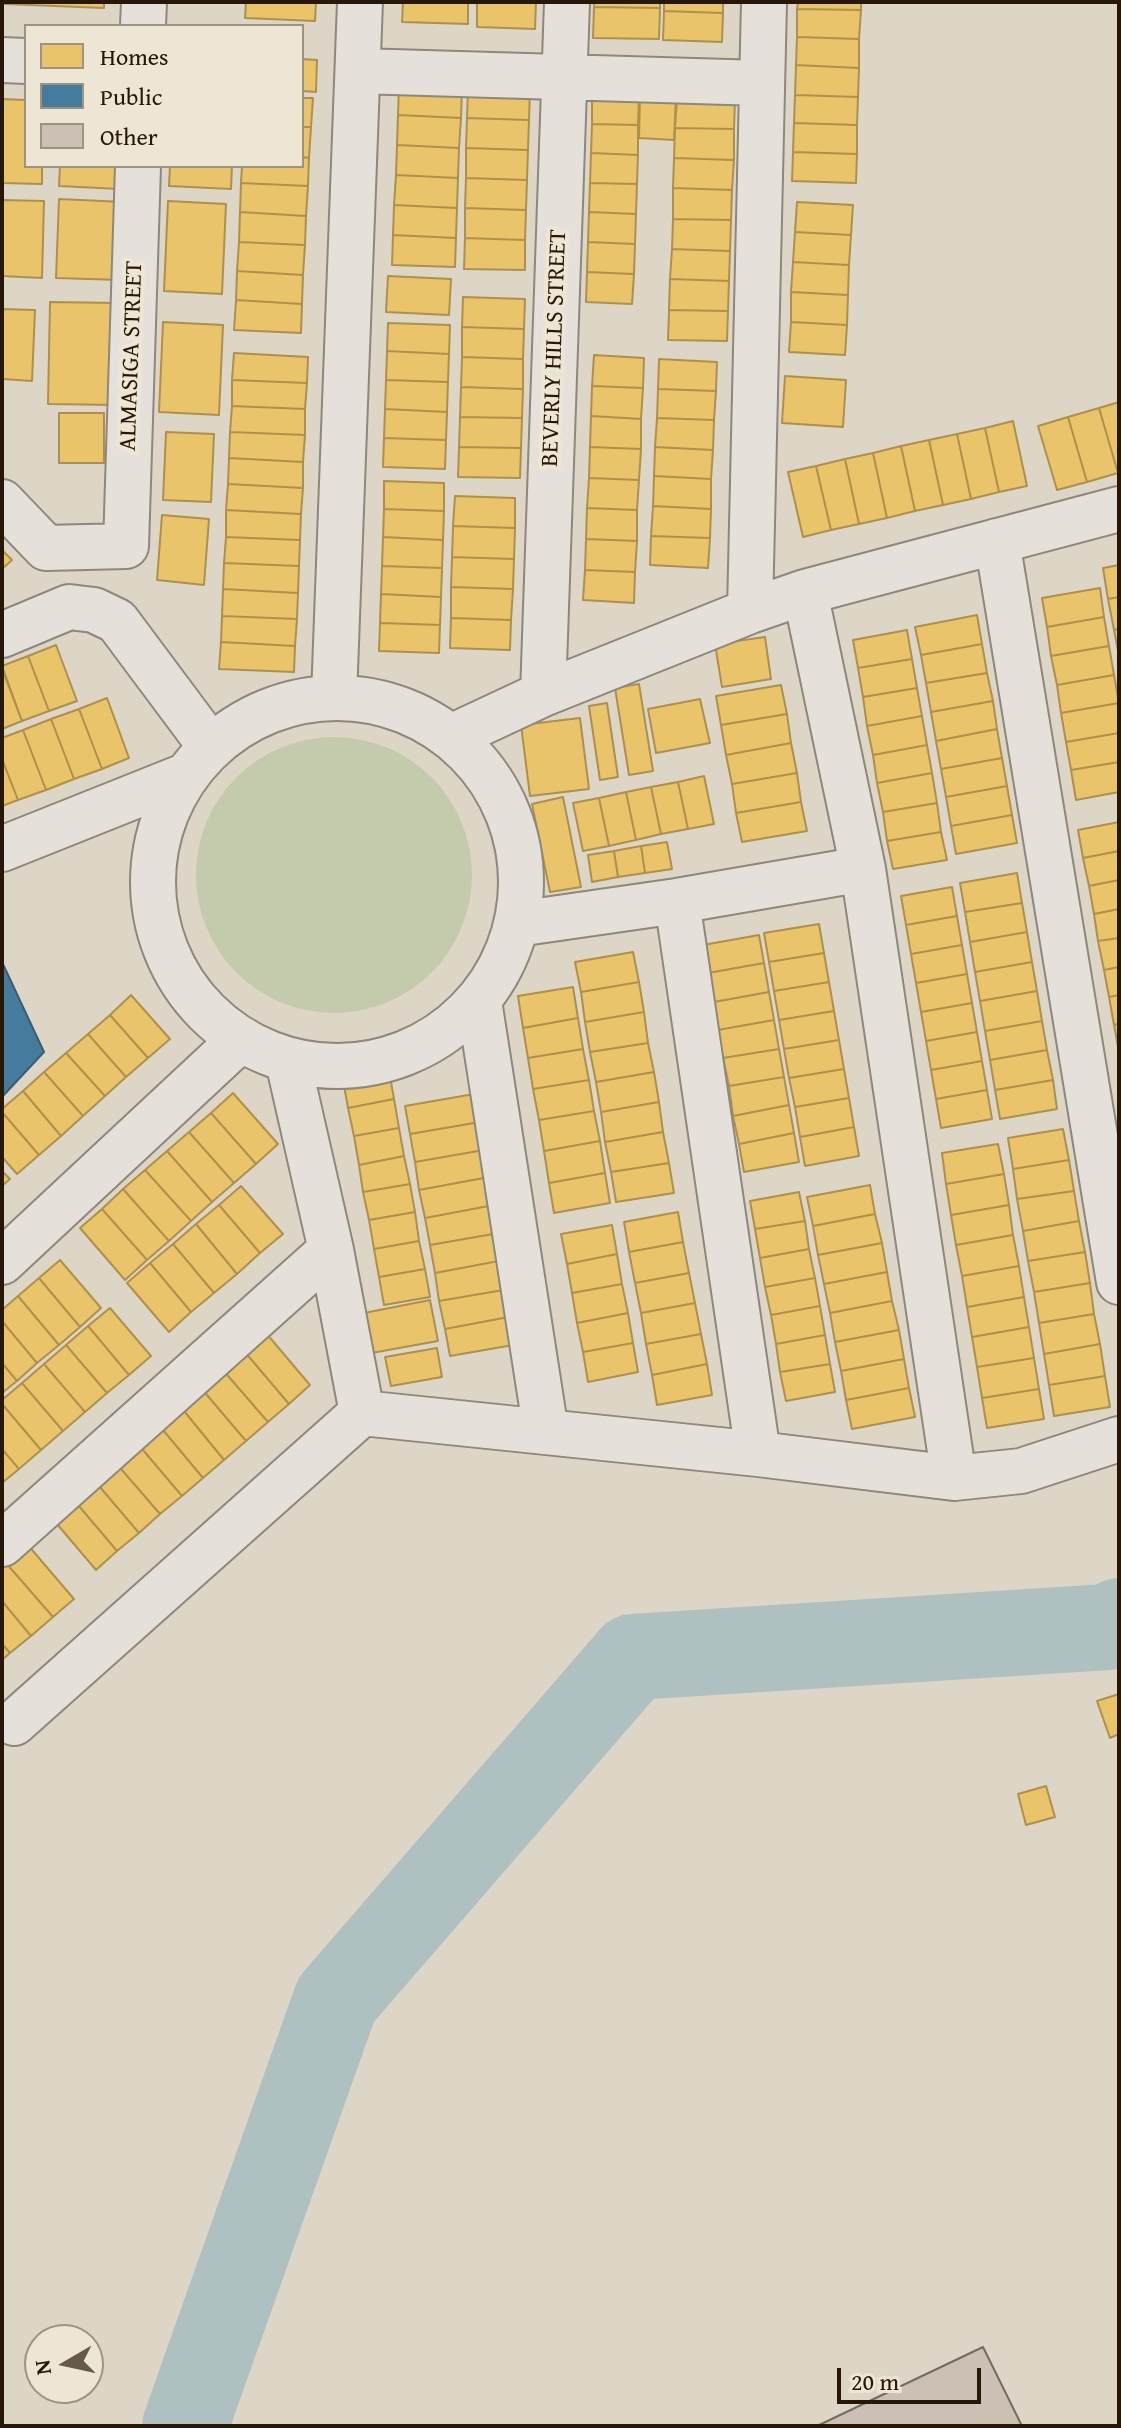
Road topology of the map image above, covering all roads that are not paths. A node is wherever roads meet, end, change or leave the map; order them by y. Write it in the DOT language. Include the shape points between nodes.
graph roads {
  1 [pos="144,2"];
  2 [pos="360,2"];
  3 [pos="567,2"];
  4 [pos="764,2"];
  5 [pos="143,24"];
  6 [pos="2,60"];
  7 [pos="24,61"];
  8 [pos="358,71"];
  9 [pos="564,78"];
  10 [pos="762,83"];
  11 [pos="138,168"];
  12 [pos="2,502"];
  13 [pos="1119,509"];
  14 [pos="997,541"];
  15 [pos="805,592"];
  16 [pos="750,611"];
  17 [pos="2,635"];
  18 [pos="543,694"];
  19 [pos="334,697"];
  20 [pos="451,737"];
  21 [pos="198,762"];
  22 [pos="2,849"];
  23 [pos="863,869"];
  24 [pos="677,901"];
  25 [pos="517,924"];
  26 [pos="479,1001"];
  27 [pos="240,1040"];
  28 [pos="288,1061"];
  29 [pos="331,1250"];
  30 [pos="2,1262"];
  31 [pos="1119,1282"];
  32 [pos="362,1413"];
  33 [pos="546,1432"];
  34 [pos="1119,1439"];
  35 [pos="758,1454"];
  36 [pos="954,1478"];
  37 [pos="2,1544"];
  38 [pos="14,1723"];
  1 -- 5 [label="street"];
  2 -- 8 [label="street"];
  3 -- 9 [label="street, BEVERLY HILLS STREET"];
  4 -- 10 [label="street"];
  6 -- 7 [label="street"];
  8 -- 9 [label="street"];
  8 -- 19 [label="street"];
  9 -- 10 [label="street"];
  9 -- 18 [label="street, BEVERLY HILLS STREET"];
  10 -- 16 [label="street"];
  11 -- 12 [label="street, ALMASIGA STREET" via="126,546 46,548"];
  13 -- 14 [label="street"];
  14 -- 15 [label="street"];
  14 -- 31 [label="street"];
  15 -- 16 [label="street"];
  15 -- 23 [label="street"];
  16 -- 18 [label="street"];
  17 -- 21 [label="street" via="69,607 94,610 117,621"];
  18 -- 20 [label="street"];
  19 -- 20 [label="street" via="376,701 415,715"];
  19 -- 21 [label="street" via="289,703 247,720"];
  20 -- 25 [label="street" via="496,789 506,815 519,855"];
  21 -- 22 [label="street"];
  21 -- 27 [label="street" via="160,831 153,890 165,949 195,1001"];
  23 -- 24 [label="street"];
  23 -- 36 [label="street"];
  24 -- 25 [label="street"];
  24 -- 35 [label="street"];
  25 -- 26 [label="street" via="502,965"];
  26 -- 28 [label="street" via="440,1037 392,1059 340,1068"];
  26 -- 33 [label="street"];
  27 -- 28 [label="street"];
  27 -- 30 [label="street"];
  28 -- 29 [label="street"];
  29 -- 32 [label="street"];
  29 -- 37 [label="street"];
  32 -- 33 [label="street"];
  32 -- 38 [label="street"];
  33 -- 35 [label="street"];
  34 -- 36 [label="street" via="1021,1471"];
  35 -- 36 [label="street"];
}
